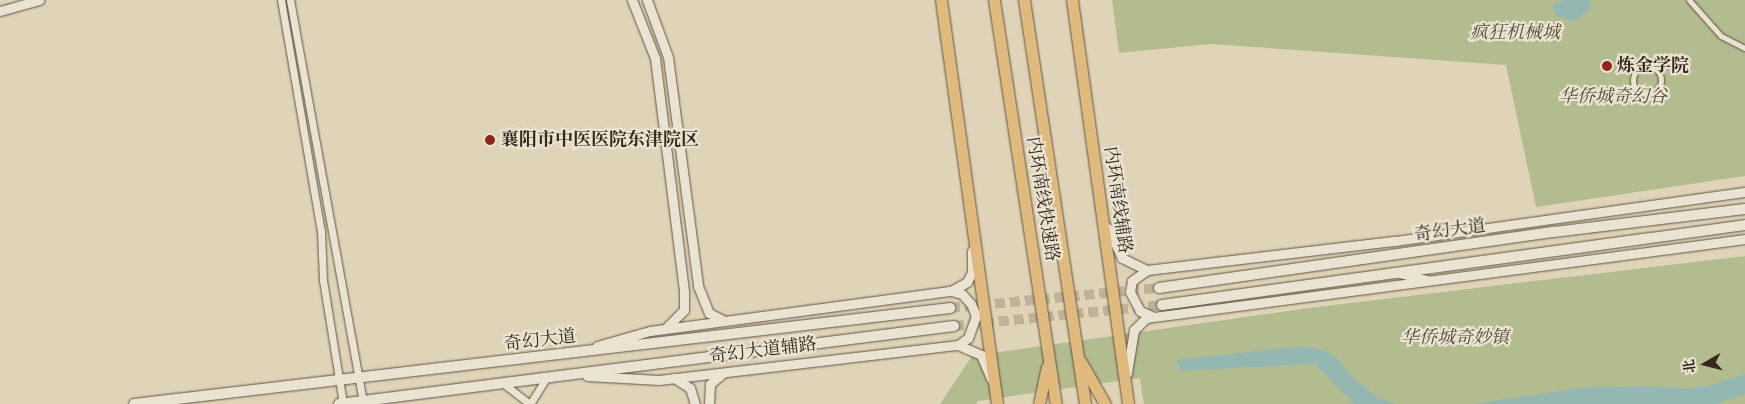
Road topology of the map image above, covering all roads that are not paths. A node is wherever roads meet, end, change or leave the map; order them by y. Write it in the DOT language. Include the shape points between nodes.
graph roads {
  1 [pos="39,0"];
  2 [pos="280,0"];
  3 [pos="290,0"];
  4 [pos="632,0"];
  5 [pos="647,0"];
  6 [pos="941,0"];
  7 [pos="994,0"];
  8 [pos="1024,0"];
  9 [pos="1072,0"];
  10 [pos="1689,0"];
  11 [pos="0,11"];
  12 [pos="1745,48"];
  13 [pos="1654,67"];
  14 [pos="1098,192"];
  15 [pos="1745,192"];
  16 [pos="1745,208"];
  17 [pos="1538,222"];
  18 [pos="972,223"];
  19 [pos="1745,225"];
  20 [pos="1569,230"];
  21 [pos="1427,237"];
  22 [pos="1745,239"];
  23 [pos="1575,247"];
  24 [pos="1400,254"];
  25 [pos="1544,266"];
  26 [pos="1147,270"];
  27 [pos="1399,273"];
  28 [pos="1433,282"];
  29 [pos="1159,288"];
  30 [pos="951,291"];
  31 [pos="1162,305"];
  32 [pos="950,308"];
  33 [pos="1154,317"];
  34 [pos="724,320"];
  35 [pos="954,326"];
  36 [pos="666,329"];
  37 [pos="958,345"];
  38 [pos="573,354"];
  39 [pos="1078,355"];
  40 [pos="1049,361"];
  41 [pos="724,372"];
  42 [pos="572,375"];
  43 [pos="547,378"];
  44 [pos="674,378"];
  45 [pos="358,379"];
  46 [pos="340,380"];
  47 [pos="504,384"];
  48 [pos="1126,388"];
  49 [pos="995,389"];
  50 [pos="363,401"];
  51 [pos="134,404"];
  52 [pos="339,404"];
  53 [pos="343,404"];
  54 [pos="530,404"];
  55 [pos="695,404"];
  56 [pos="709,404"];
  57 [pos="997,404"];
  58 [pos="1039,404"];
  59 [pos="1056,404"];
  60 [pos="1085,404"];
  61 [pos="1104,404"];
  62 [pos="1128,404"];
  1 -- 11 [label="street"];
  2 -- 46 [label="street" via="321,231 323,280"];
  3 -- 45 [label="street"];
  4 -- 36 [label="street" via="656,58 684,292 684,310"];
  5 -- 34 [label="street" via="668,57 698,286 709,313"];
  6 -- 18 [label="main road"];
  7 -- 40 [label="main road, 内环南线快速路"];
  8 -- 39 [label="main road, 内环南线快速路"];
  9 -- 14 [label="main road, 内环南线辅路"];
  10 -- 12 [label="street" via="1721,36"];
  13 -- 13 [label="street" via="1660,75 1660,84 1655,92 1641,93 1633,82 1634,73 1645,66"];
  14 -- 26 [label="street" via="1122,258"];
  14 -- 48 [label="main road, 内环南线辅路"];
  15 -- 17 [label="street"];
  16 -- 20 [label="main road, 奇幻大道"];
  17 -- 20 [label="street"];
  17 -- 21 [label="street"];
  18 -- 30 [label="street" via="972,272 967,282"];
  18 -- 49 [label="main road"];
  19 -- 23 [label="main road, 奇幻大道"];
  20 -- 24 [label="main road, 奇幻大道"];
  21 -- 24 [label="street"];
  21 -- 26 [label="street"];
  22 -- 25 [label="street"];
  23 -- 25 [label="street"];
  23 -- 27 [label="main road, 奇幻大道"];
  24 -- 29 [label="main road, 奇幻大道"];
  25 -- 28 [label="street"];
  26 -- 33 [label="street" via="1132,281 1130,292 1140,311"];
  27 -- 28 [label="street"];
  27 -- 31 [label="main road, 奇幻大道"];
  28 -- 33 [label="street"];
  30 -- 34 [label="street, 奇幻大道辅路"];
  30 -- 37 [label="street" via="962,294 976,316 968,338"];
  32 -- 38 [label="main road, 奇幻大道"];
  33 -- 48 [label="street" via="1146,318 1134,330"];
  34 -- 36 [label="street, 奇幻大道辅路"];
  35 -- 42 [label="main road"];
  36 -- 38 [label="street, 奇幻大道辅路"];
  37 -- 41 [label="street, 奇幻大道辅路"];
  37 -- 49 [label="street" via="981,355"];
  38 -- 45 [label="main road, 奇幻大道"];
  39 -- 60 [label="main road, 内环南线快速路"];
  39 -- 61 [label="main road"];
  40 -- 58 [label="main road"];
  40 -- 59 [label="main road, 内环南线快速路"];
  41 -- 44 [label="street, 奇幻大道辅路"];
  41 -- 56 [label="street" via="710,384"];
  42 -- 43 [label="main road"];
  42 -- 44 [label="street, 奇幻大道辅路"];
  43 -- 47 [label="main road"];
  43 -- 54 [label="street"];
  44 -- 55 [label="street" via="690,388"];
  45 -- 46 [label="main road, 奇幻大道"];
  45 -- 50 [label="street"];
  46 -- 51 [label="main road, 奇幻大道"];
  46 -- 53 [label="street"];
  47 -- 50 [label="main road"];
  47 -- 54 [label="street"];
  48 -- 62 [label="main road, 内环南线辅路"];
  49 -- 57 [label="main road"];
  50 -- 53 [label="main road"];
  52 -- 53 [label="main road"];
}
